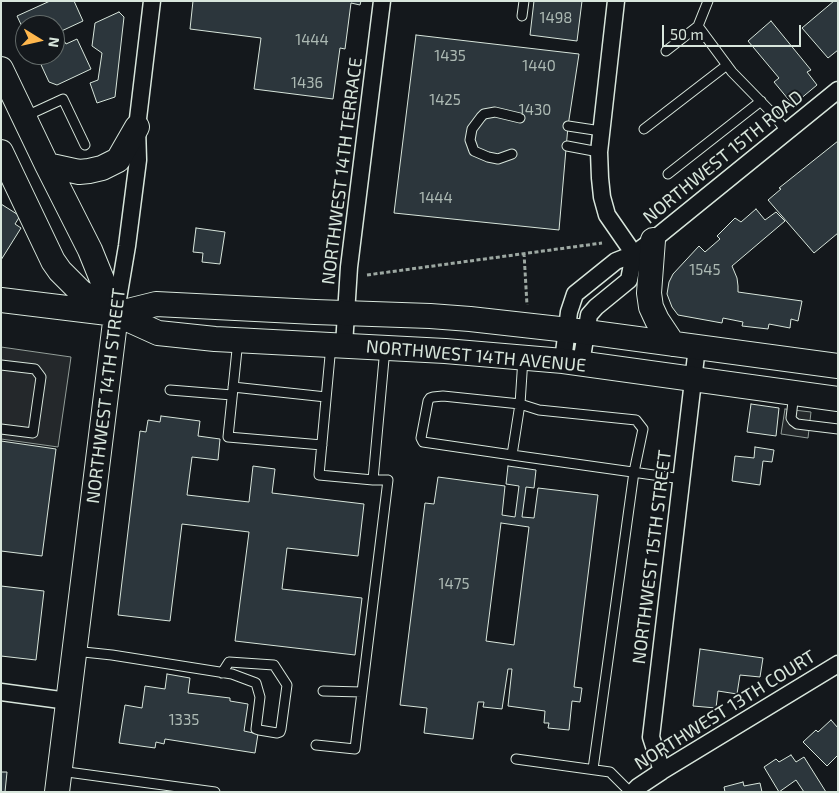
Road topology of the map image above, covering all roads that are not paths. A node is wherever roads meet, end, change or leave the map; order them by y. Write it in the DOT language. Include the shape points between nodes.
graph roads {
  1 [pos="152,1"];
  2 [pos="382,1"];
  3 [pos="524,1"];
  4 [pos="616,1"];
  5 [pos="708,1"];
  6 [pos="522,16"];
  7 [pos="698,26"];
  8 [pos="666,51"];
  9 [pos="727,65"];
  10 [pos="1,69"];
  11 [pos="838,90"];
  12 [pos="761,101"];
  13 [pos="24,117"];
  14 [pos="520,118"];
  15 [pos="568,126"];
  16 [pos="137,127"];
  17 [pos="644,129"];
  18 [pos="601,131"];
  19 [pos="786,131"];
  20 [pos="85,145"];
  21 [pos="567,146"];
  22 [pos="599,152"];
  23 [pos="512,154"];
  24 [pos="4,165"];
  25 [pos="47,165"];
  26 [pos="668,174"];
  27 [pos="653,240"];
  28 [pos="634,254"];
  29 [pos="1,300"];
  30 [pos="346,313"];
  31 [pos="116,314"];
  32 [pos="576,331"];
  33 [pos="238,340"];
  34 [pos="673,344"];
  35 [pos="337,345"];
  36 [pos="697,347"];
  37 [pos="385,348"];
  38 [pos="522,357"];
  39 [pos="572,362"];
  40 [pos="1,365"];
  41 [pos="838,366"];
  42 [pos="693,378"];
  43 [pos="170,390"];
  44 [pos="233,391"];
  45 [pos="794,392"];
  46 [pos="326,396"];
  47 [pos="838,398"];
  48 [pos="520,404"];
  49 [pos="1,429"];
  50 [pos="838,429"];
  51 [pos="322,445"];
  52 [pos="512,455"];
  53 [pos="634,472"];
  54 [pos="682,479"];
  55 [pos="373,480"];
  56 [pos="74,651"];
  57 [pos="838,664"];
  58 [pos="222,673"];
  59 [pos="323,690"];
  60 [pos="1,692"];
  61 [pos="362,692"];
  62 [pos="68,701"];
  63 [pos="316,745"];
  64 [pos="516,759"];
  65 [pos="593,769"];
  66 [pos="662,771"];
  67 [pos="58,781"];
  68 [pos="214,792"];
  69 [pos="632,792"];
  1 -- 16 [label="street, NORTHWEST 14TH STREET"];
  2 -- 30 [label="street, NORTHWEST 14TH TERRACE"];
  3 -- 6 [label="lane"];
  4 -- 18 [label="street"];
  5 -- 7 [label="lane"];
  7 -- 8 [label="lane"];
  7 -- 9 [label="lane"];
  9 -- 12 [label="lane"];
  9 -- 17 [label="lane"];
  10 -- 13 [label="street"];
  11 -- 19 [label="street, NORTHWEST 15TH ROAD"];
  12 -- 19 [label="lane"];
  12 -- 26 [label="lane"];
  13 -- 20 [label="lane" via="63,99"];
  13 -- 25 [label="street"];
  14 -- 23 [label="lane" via="495,112 484,114 472,129 470,140 474,151 498,158"];
  15 -- 18 [label="lane"];
  16 -- 25 [label="street" via="118,160 102,168 79,172"];
  16 -- 31 [label="street, NORTHWEST 14TH STREET" via="138,160"];
  18 -- 22 [label="street"];
  19 -- 27 [label="street, NORTHWEST 15TH ROAD"];
  21 -- 22 [label="lane"];
  22 -- 28 [label="street" via="602,197 607,216"];
  24 -- 31 [label="street" via="60,271 81,292"];
  25 -- 31 [label="street" via="90,250"];
  27 -- 28 [label="street, NORTHWEST 15TH ROAD"];
  27 -- 34 [label="street" via="651,307"];
  28 -- 32 [label="street, NORTHWEST 15TH ROAD" via="629,280 596,307"];
  28 -- 32 [label="street, NORTHWEST 15TH ROAD" via="616,260 575,294 569,312"];
  29 -- 31 [label="street, NORTHWEST 14TH AVENUE"];
  30 -- 31 [label="street, NORTHWEST 14TH AVENUE" via="156,304"];
  30 -- 32 [label="street, NORTHWEST 14TH AVENUE" via="446,317"];
  30 -- 35 [label="street, NORTHWEST 14TH TERRACE"];
  31 -- 33 [label="street, NORTHWEST 14TH AVENUE" via="158,333"];
  31 -- 56 [label="street, NORTHWEST 14TH STREET"];
  32 -- 34 [label="street, NORTHWEST 14TH AVENUE"];
  32 -- 39 [label="street, NORTHWEST 15TH ROAD"];
  33 -- 35 [label="street, NORTHWEST 14TH AVENUE"];
  33 -- 44 [label="lane"];
  34 -- 36 [label="street, NORTHWEST 14TH AVENUE"];
  35 -- 37 [label="street, NORTHWEST 14TH AVENUE"];
  35 -- 46 [label="lane"];
  36 -- 41 [label="street, NORTHWEST 14TH AVENUE"];
  36 -- 42 [label="street, NORTHWEST 15TH STREET"];
  37 -- 38 [label="street, NORTHWEST 14TH AVENUE"];
  37 -- 55 [label="lane"];
  38 -- 39 [label="street, NORTHWEST 14TH AVENUE"];
  38 -- 48 [label="lane"];
  39 -- 42 [label="street, NORTHWEST 14TH AVENUE"];
  40 -- 49 [label="lane" via="36,369 41,376 33,433"];
  42 -- 45 [label="street, NORTHWEST 14TH AVENUE"];
  42 -- 54 [label="street, NORTHWEST 15TH STREET"];
  43 -- 44 [label="lane"];
  44 -- 46 [label="lane"];
  44 -- 51 [label="lane" via="228,437"];
  45 -- 47 [label="street, NORTHWEST 14TH AVENUE"];
  45 -- 50 [label="lane" via="791,418 797,424"];
  46 -- 51 [label="lane"];
  48 -- 52 [label="lane"];
  48 -- 52 [label="lane" via="443,396 430,398 422,438 423,442"];
  48 -- 53 [label="lane" via="538,410 636,420 644,429"];
  51 -- 55 [label="lane" via="319,475"];
  52 -- 53 [label="lane"];
  53 -- 54 [label="lane"];
  53 -- 65 [label="lane"];
  54 -- 66 [label="street, NORTHWEST 15TH STREET" via="651,737"];
  55 -- 61 [label="lane" via="388,480"];
  56 -- 58 [label="lane"];
  56 -- 62 [label="street, NORTHWEST 14TH STREET"];
  57 -- 66 [label="street, NORTHWEST 13TH COURT"];
  58 -- 58 [label="lane" via="256,683 260,696 256,729 280,732 287,685 274,665 230,662"];
  59 -- 61 [label="lane"];
  60 -- 62 [label="street"];
  61 -- 63 [label="lane" via="354,749"];
  62 -- 67 [label="street, NORTHWEST 14TH STREET"];
  64 -- 65 [label="lane"];
  65 -- 69 [label="lane" via="610,772"];
  66 -- 69 [label="street, NORTHWEST 13TH COURT"];
  67 -- 68 [label="lane"];
}
